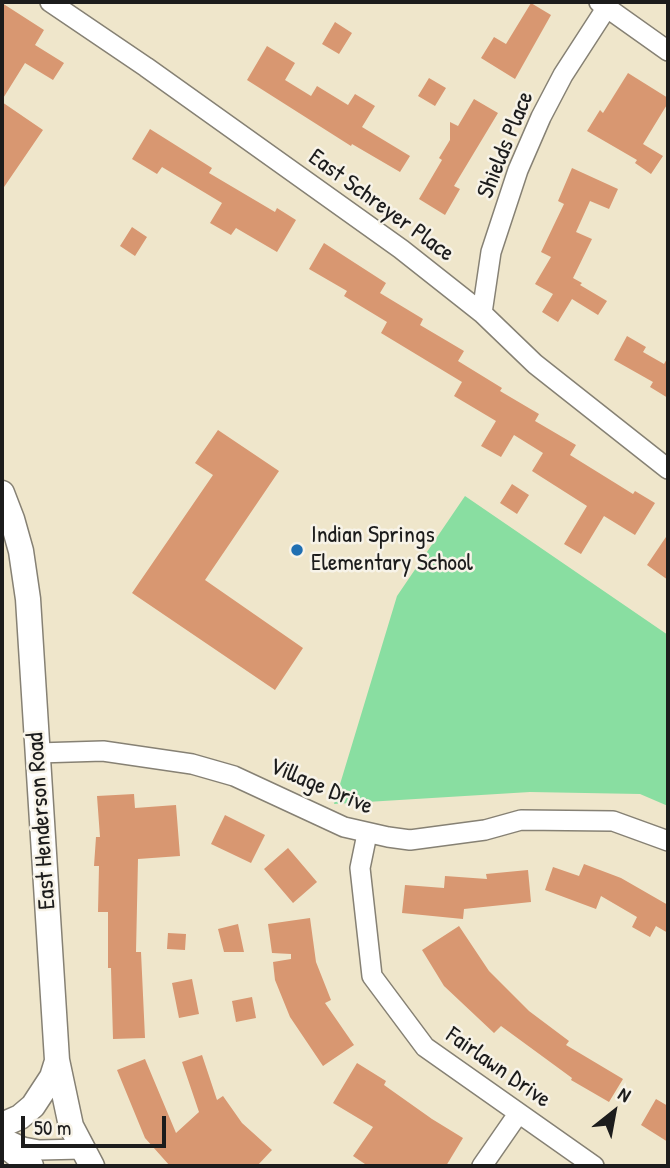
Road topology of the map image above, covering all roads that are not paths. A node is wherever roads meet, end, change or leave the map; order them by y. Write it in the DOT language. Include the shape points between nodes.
graph roads {
  1 [pos="50,2"];
  2 [pos="603,4"];
  3 [pos="668,51"];
  4 [pos="482,313"];
  5 [pos="668,469"];
  6 [pos="2,493"];
  7 [pos="38,753"];
  8 [pos="367,834"];
  9 [pos="668,841"];
  10 [pos="57,1060"];
  11 [pos="518,1114"];
  12 [pos="2,1125"];
  13 [pos="2,1137"];
  14 [pos="2,1143"];
  15 [pos="87,1158"];
  16 [pos="31,1166"];
  17 [pos="482,1166"];
  18 [pos="594,1166"];
  1 -- 4 [label="street, East Schreyer Place" via="401,249"];
  2 -- 3 [label="street"];
  2 -- 4 [label="street, Shields Place" via="541,117 518,170 491,252"];
  4 -- 5 [label="street, East Schreyer Place" via="535,364"];
  6 -- 7 [label="main road, East Henderson Road" via="22,551"];
  7 -- 8 [label="street, Village Drive" via="103,751 192,764 234,776"];
  7 -- 10 [label="main road, East Henderson Road"];
  8 -- 9 [label="street, Village Drive" via="410,840 521,820 613,821"];
  8 -- 11 [label="street, Fairlawn Drive" via="360,868 372,976 425,1047"];
  10 -- 12 [label="main road" via="33,1106"];
  10 -- 15 [label="main road, East Henderson Road" via="65,1105"];
  11 -- 17 [label="street"];
  11 -- 18 [label="street, Fairlawn Drive"];
  13 -- 15 [label="street" via="31,1149"];
  14 -- 16 [label="main road"];
}
